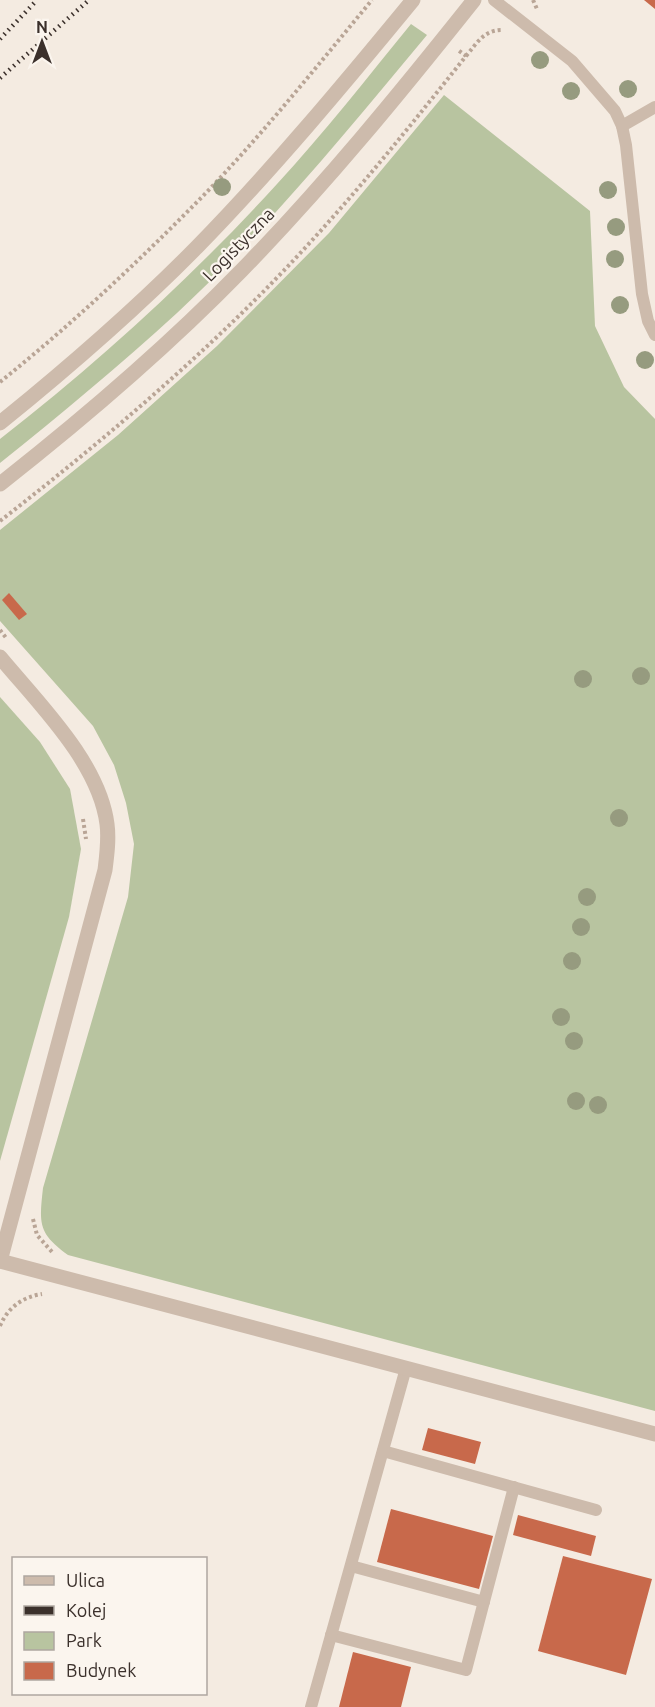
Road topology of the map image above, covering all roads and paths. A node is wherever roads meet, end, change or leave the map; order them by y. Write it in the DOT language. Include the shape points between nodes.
graph roads {
  1 [pos="372,0"];
  2 [pos="413,0"];
  3 [pos="474,0"];
  4 [pos="494,0"];
  5 [pos="655,107"];
  6 [pos="622,126"];
  7 [pos="655,335"];
  8 [pos="0,382"];
  9 [pos="0,423"];
  10 [pos="0,484"];
  11 [pos="0,630"];
  12 [pos="8,639"];
  13 [pos="0,657"];
  14 [pos="81,810"];
  15 [pos="86,844"];
  16 [pos="33,1217"];
  17 [pos="60,1258"];
  18 [pos="0,1261"];
  19 [pos="406,1368"];
  20 [pos="655,1434"];
  21 [pos="383,1451"];
  22 [pos="514,1487"];
  23 [pos="596,1510"];
  24 [pos="351,1566"];
  25 [pos="484,1602"];
  26 [pos="331,1635"];
  27 [pos="311,1707"];
  1 -- 8 [label="path" via="202,196 50,341"];
  2 -- 9 [label="street, Logistyczna" via="285,151 196,248 114,326"];
  3 -- 10 [label="street, Logistyczna" via="335,168 242,270 76,423"];
  4 -- 6 [label="lane" via="572,61 615,111"];
  5 -- 6 [label="lane"];
  6 -- 7 [label="lane" via="642,294"];
  11 -- 12 [label="path"];
  13 -- 18 [label="street" via="88,769 104,812 108,847 102,882"];
  14 -- 15 [label="path"];
  16 -- 17 [label="path" via="37,1235"];
  18 -- 19 [label="street"];
  19 -- 20 [label="street"];
  19 -- 21 [label="lane"];
  21 -- 22 [label="lane"];
  21 -- 24 [label="lane"];
  22 -- 23 [label="lane"];
  22 -- 25 [label="lane"];
  24 -- 25 [label="lane"];
  24 -- 26 [label="lane"];
  25 -- 26 [label="lane" via="466,1670"];
  26 -- 27 [label="lane"];
}
